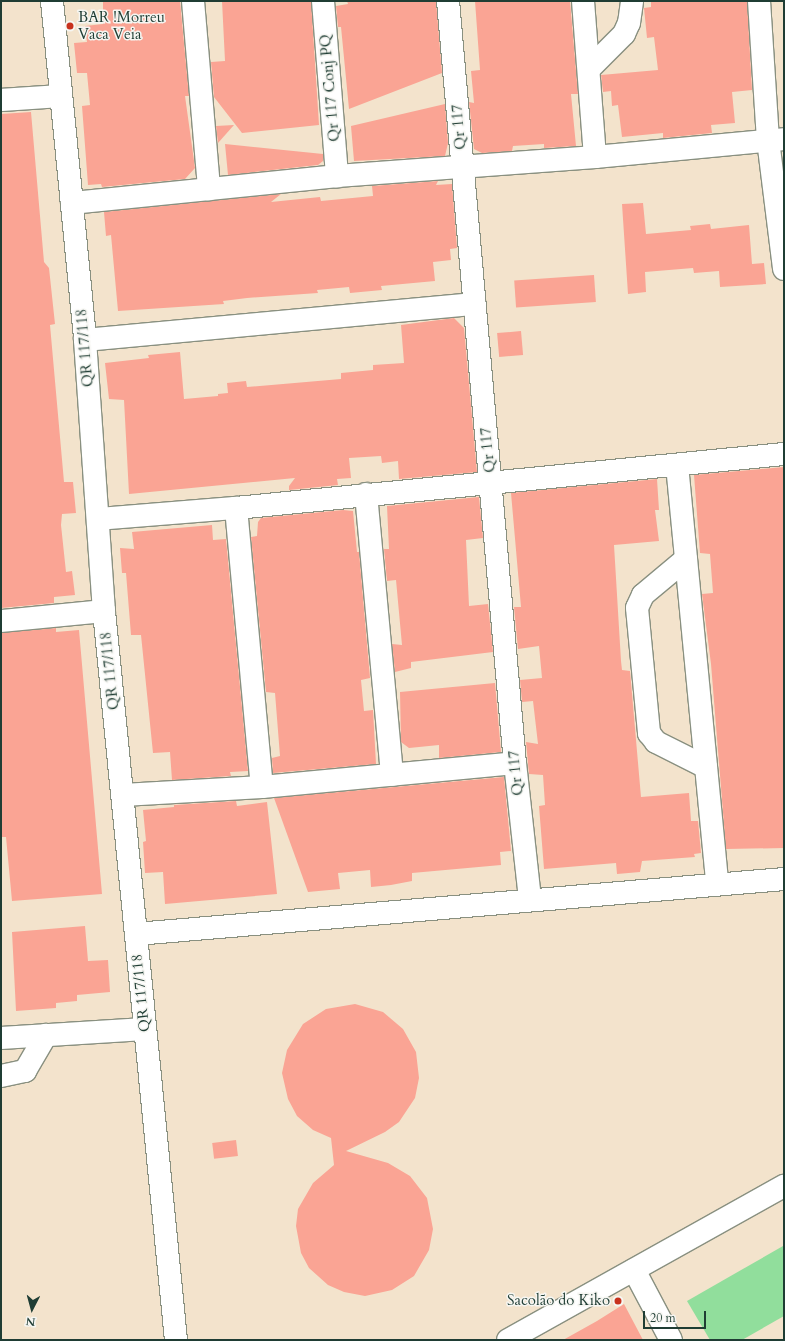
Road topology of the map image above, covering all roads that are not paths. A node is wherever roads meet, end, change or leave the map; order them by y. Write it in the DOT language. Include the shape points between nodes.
graph roads {
  1 [pos="52,1"];
  2 [pos="192,1"];
  3 [pos="323,1"];
  4 [pos="448,1"];
  5 [pos="583,1"];
  6 [pos="632,1"];
  7 [pos="759,1"];
  8 [pos="590,68"];
  9 [pos="60,96"];
  10 [pos="1,100"];
  11 [pos="776,140"];
  12 [pos="595,158"];
  13 [pos="463,167"];
  14 [pos="337,176"];
  15 [pos="208,188"];
  16 [pos="72,203"];
  17 [pos="784,269"];
  18 [pos="474,304"];
  19 [pos="85,340"];
  20 [pos="784,454"];
  21 [pos="677,465"];
  22 [pos="491,481"];
  23 [pos="366,494"];
  24 [pos="236,508"];
  25 [pos="98,519"];
  26 [pos="686,559"];
  27 [pos="104,611"];
  28 [pos="1,621"];
  29 [pos="515,763"];
  30 [pos="706,766"];
  31 [pos="392,775"];
  32 [pos="262,787"];
  33 [pos="123,795"];
  34 [pos="784,879"];
  35 [pos="717,884"];
  36 [pos="530,899"];
  37 [pos="136,934"];
  38 [pos="145,1029"];
  39 [pos="1,1034"];
  40 [pos="46,1035"];
  41 [pos="1,1038"];
  42 [pos="1,1076"];
  43 [pos="784,1186"];
  44 [pos="634,1270"];
  45 [pos="176,1340"];
  46 [pos="508,1340"];
  47 [pos="671,1340"];
  1 -- 9 [label="street, QR 117/118"];
  2 -- 15 [label="street"];
  3 -- 14 [label="street, Qr 117 Conj PQ"];
  4 -- 13 [label="street, Qr 117"];
  5 -- 8 [label="street"];
  6 -- 8 [label="street" via="629,24 624,34"];
  7 -- 11 [label="street"];
  8 -- 12 [label="street"];
  9 -- 10 [label="street"];
  9 -- 16 [label="street, QR 117/118"];
  11 -- 12 [label="street"];
  11 -- 17 [label="street"];
  12 -- 13 [label="street"];
  13 -- 14 [label="street"];
  13 -- 18 [label="street, Qr 117"];
  14 -- 15 [label="street"];
  15 -- 16 [label="street"];
  16 -- 19 [label="street, QR 117/118"];
  18 -- 19 [label="street"];
  18 -- 22 [label="street, Qr 117"];
  19 -- 25 [label="street, QR 117/118"];
  20 -- 21 [label="street"];
  21 -- 22 [label="street"];
  21 -- 26 [label="street"];
  22 -- 23 [label="street"];
  22 -- 29 [label="street, Qr 117"];
  23 -- 24 [label="street"];
  23 -- 31 [label="street"];
  24 -- 25 [label="street"];
  24 -- 32 [label="street"];
  25 -- 27 [label="street, QR 117/118"];
  26 -- 30 [label="street"];
  26 -- 30 [label="street" via="638,601 649,733 656,742"];
  27 -- 28 [label="street"];
  27 -- 33 [label="street, QR 117/118"];
  29 -- 31 [label="street"];
  29 -- 36 [label="street, Qr 117"];
  30 -- 35 [label="street"];
  31 -- 32 [label="street"];
  32 -- 33 [label="street"];
  33 -- 37 [label="street, QR 117/118"];
  34 -- 35 [label="street"];
  35 -- 36 [label="street"];
  36 -- 37 [label="street"];
  37 -- 38 [label="street, QR 117/118"];
  38 -- 40 [label="street"];
  38 -- 45 [label="street, QR 117/118"];
  39 -- 41 [label="street"];
  40 -- 41 [label="street"];
  40 -- 42 [label="street" via="25,1071"];
  43 -- 44 [label="street"];
  44 -- 46 [label="street"];
  44 -- 47 [label="street"];
}
